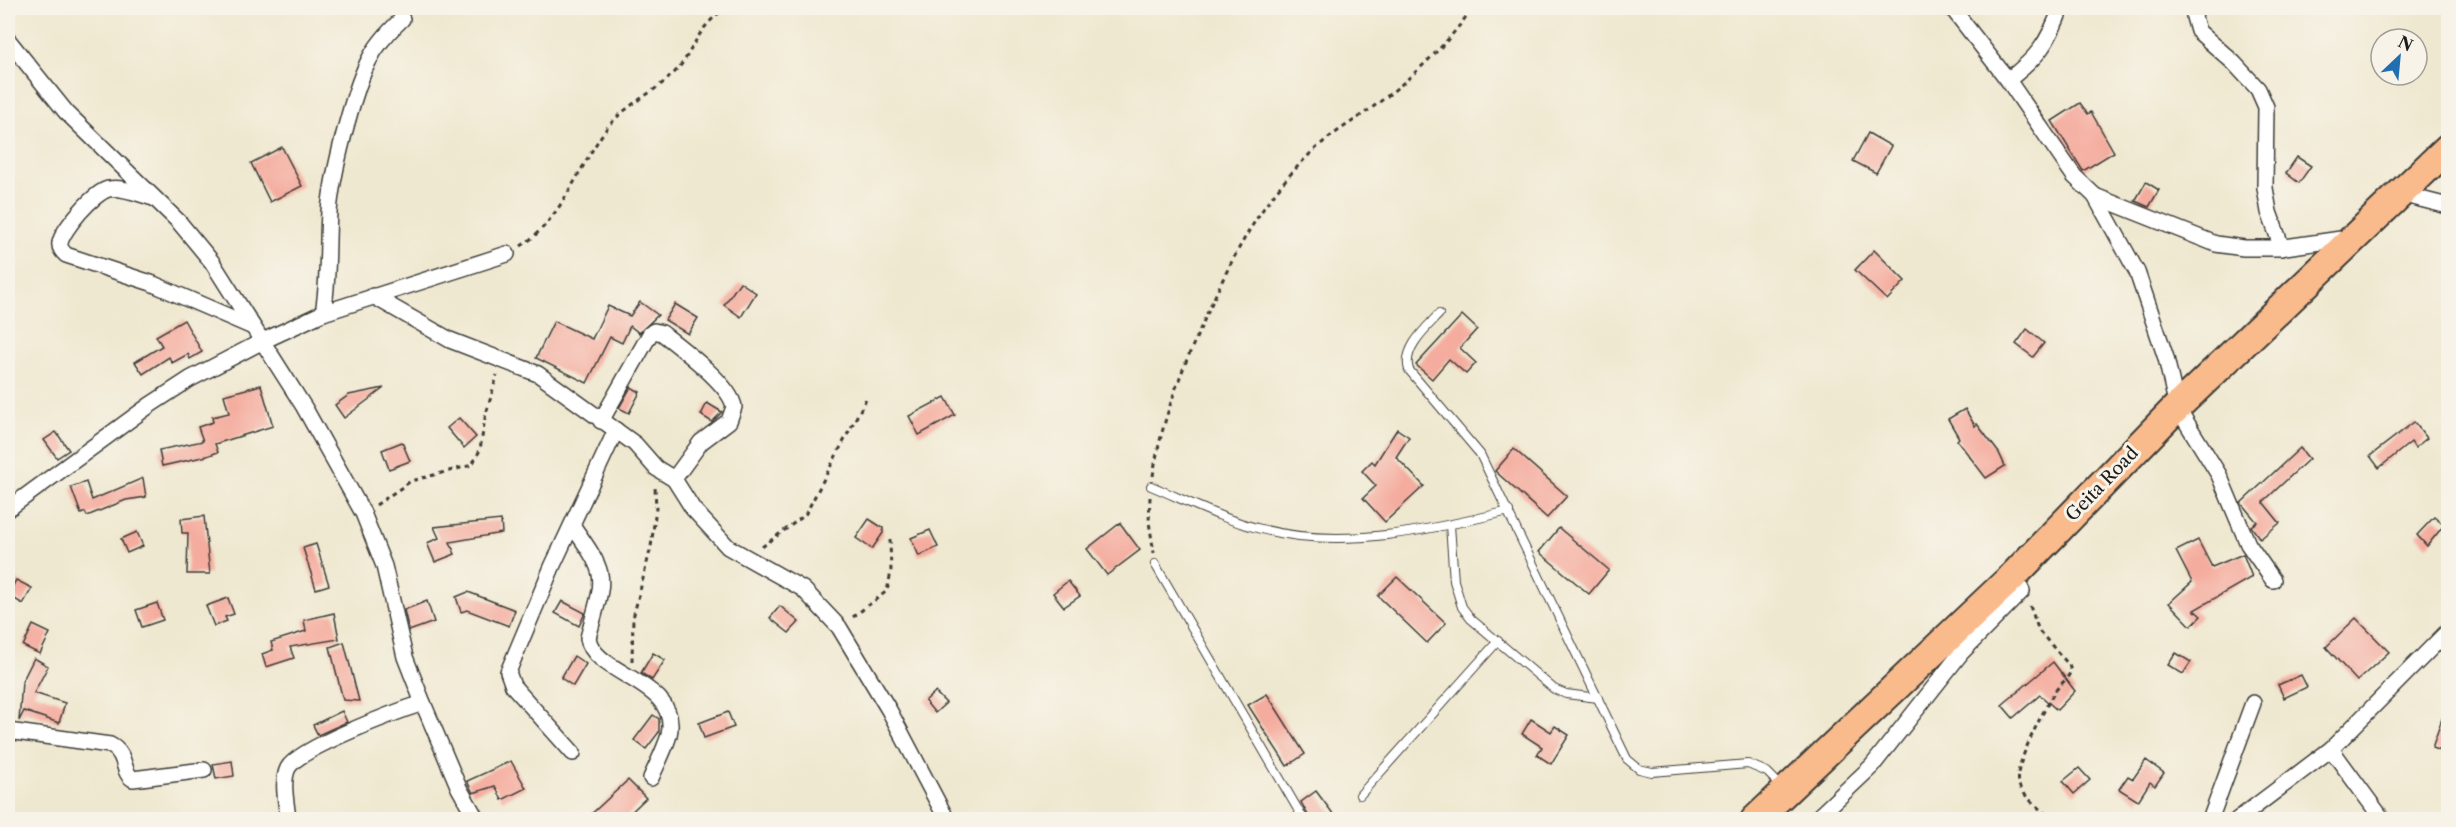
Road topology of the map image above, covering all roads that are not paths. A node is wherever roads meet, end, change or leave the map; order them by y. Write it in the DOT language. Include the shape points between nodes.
graph roads {
  1 [pos="1952,8"];
  2 [pos="2061,8"];
  3 [pos="2196,8"];
  4 [pos="402,19"];
  5 [pos="8,40"];
  6 [pos="2008,80"];
  7 [pos="2448,148"];
  8 [pos="2401,194"];
  9 [pos="2095,196"];
  10 [pos="155,198"];
  11 [pos="2448,206"];
  12 [pos="2360,235"];
  13 [pos="2282,248"];
  14 [pos="507,254"];
  15 [pos="373,296"];
  16 [pos="323,313"];
  17 [pos="1439,314"];
  18 [pos="253,327"];
  19 [pos="263,341"];
  20 [pos="2177,407"];
  21 [pos="601,421"];
  22 [pos="616,430"];
  23 [pos="674,479"];
  24 [pos="1151,486"];
  25 [pos="8,509"];
  26 [pos="1509,511"];
  27 [pos="572,525"];
  28 [pos="1450,525"];
  29 [pos="1155,564"];
  30 [pos="2273,580"];
  31 [pos="2018,583"];
  32 [pos="2447,634"];
  33 [pos="1498,641"];
  34 [pos="1598,698"];
  35 [pos="2253,702"];
  36 [pos="423,703"];
  37 [pos="8,731"];
  38 [pos="2331,749"];
  39 [pos="573,753"];
  40 [pos="204,770"];
  41 [pos="651,778"];
  42 [pos="1785,790"];
  43 [pos="1360,795"];
  44 [pos="288,819"];
  45 [pos="477,819"];
  46 [pos="947,819"];
  47 [pos="1304,819"];
  48 [pos="1755,819"];
  49 [pos="1815,819"];
  50 [pos="2210,819"];
  51 [pos="2237,819"];
  52 [pos="2383,819"];
  1 -- 6 [label="street"];
  2 -- 6 [label="street" via="2044,47"];
  3 -- 13 [label="street" via="2198,31 2258,89 2266,107 2265,188"];
  4 -- 16 [label="street" via="382,39 368,63 342,147 329,210 328,284"];
  5 -- 10 [label="street" via="66,112"];
  6 -- 9 [label="street" via="2074,176"];
  7 -- 8 [label="highway, Geita Road"];
  8 -- 11 [label="street"];
  8 -- 12 [label="highway, Geita Road"];
  9 -- 13 [label="street" via="2216,244"];
  9 -- 20 [label="street" via="2140,282 2163,348"];
  10 -- 18 [label="street" via="212,262"];
  10 -- 18 [label="street" via="109,188 99,193 64,236 61,250"];
  12 -- 13 [label="street"];
  12 -- 20 [label="highway, Geita Road"];
  14 -- 15 [label="street"];
  15 -- 16 [label="street"];
  15 -- 21 [label="street" via="450,340 529,369"];
  16 -- 19 [label="street"];
  17 -- 26 [label="lane" via="1411,350 1409,370 1480,454"];
  18 -- 19 [label="street"];
  19 -- 25 [label="street" via="158,400"];
  19 -- 36 [label="street" via="363,513 384,566 405,657"];
  20 -- 30 [label="street" via="2219,476 2248,544"];
  20 -- 31 [label="highway, Geita Road"];
  21 -- 22 [label="street"];
  21 -- 23 [label="street" via="650,334 662,333 718,383 734,407 729,421 701,442"];
  22 -- 23 [label="street" via="642,450 656,468"];
  22 -- 27 [label="street"];
  23 -- 46 [label="street" via="728,548 803,589 839,627"];
  24 -- 28 [label="lane" via="1261,529 1302,536 1344,537"];
  26 -- 28 [label="lane"];
  26 -- 34 [label="lane"];
  27 -- 39 [label="street" via="516,650 508,678"];
  27 -- 41 [label="street" via="601,569 602,587 589,646 655,695 669,721 669,735"];
  28 -- 33 [label="lane" via="1458,597 1472,619"];
  29 -- 47 [label="lane"];
  31 -- 42 [label="highway, Geita Road"];
  31 -- 49 [label="street" via="1872,766"];
  32 -- 38 [label="street"];
  33 -- 34 [label="lane" via="1554,688 1566,694"];
  33 -- 43 [label="lane"];
  34 -- 42 [label="lane" via="1627,759 1643,771 1748,764 1767,772"];
  35 -- 50 [label="street"];
  36 -- 44 [label="street" via="362,726 291,764 286,773"];
  36 -- 45 [label="street" via="459,788"];
  37 -- 40 [label="street" via="110,745 120,752 133,779"];
  38 -- 51 [label="street"];
  38 -- 52 [label="street"];
  42 -- 48 [label="highway, Geita Road"];
}
